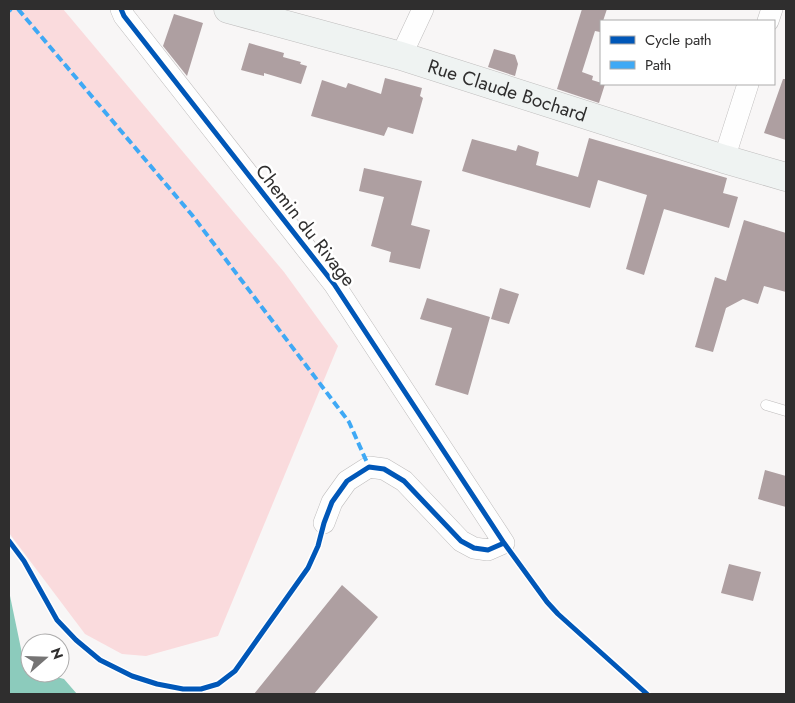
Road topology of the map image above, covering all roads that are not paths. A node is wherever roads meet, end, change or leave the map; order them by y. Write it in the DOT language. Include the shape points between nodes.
graph roads {
  1 [pos="121,9"];
  2 [pos="228,9"];
  3 [pos="423,9"];
  4 [pos="401,56"];
  5 [pos="748,85"];
  6 [pos="724,159"];
  7 [pos="786,177"];
  8 [pos="766,405"];
  9 [pos="786,411"];
  10 [pos="324,523"];
  1 -- 10 [label="street, Chemin du Rivage" via="334,284 504,543 488,550 474,548 462,541 404,481 384,469 369,467 347,481 332,502"];
  2 -- 4 [label="main road, Rue Claude Bochard"];
  3 -- 4 [label="street"];
  4 -- 6 [label="main road, Rue Claude Bochard"];
  5 -- 6 [label="street"];
  6 -- 7 [label="main road, Rue Claude Bochard"];
  8 -- 9 [label="lane"];
}
